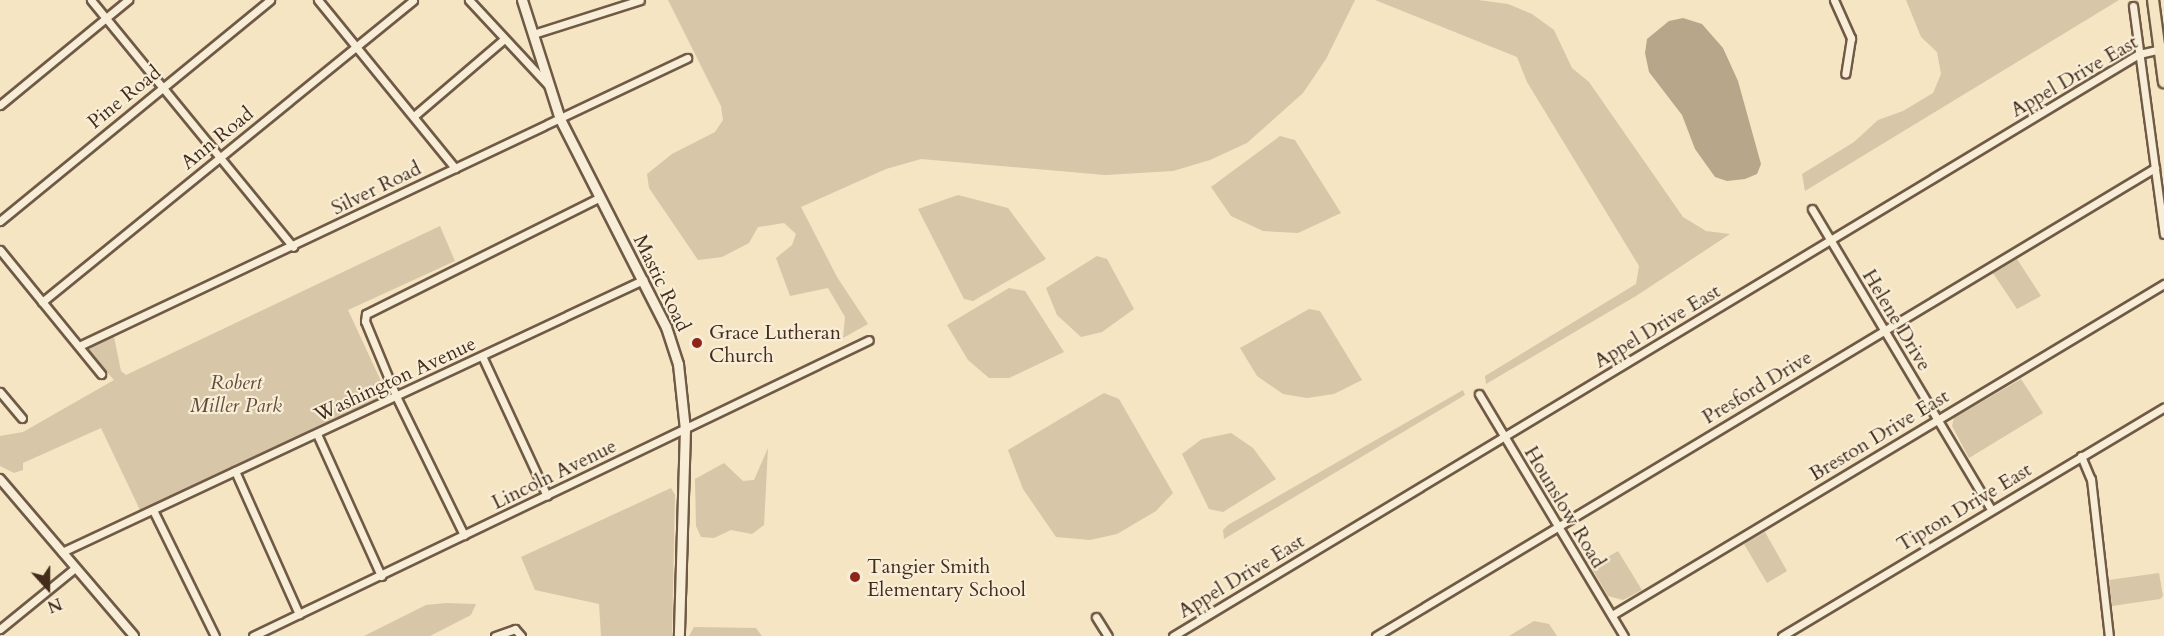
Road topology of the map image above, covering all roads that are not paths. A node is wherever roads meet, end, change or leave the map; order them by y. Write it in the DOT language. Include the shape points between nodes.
graph roads {
  1 [pos="91,0"];
  2 [pos="128,0"];
  3 [pos="270,0"];
  4 [pos="318,0"];
  5 [pos="412,0"];
  6 [pos="470,0"];
  7 [pos="522,0"];
  8 [pos="640,0"];
  9 [pos="1834,0"];
  10 [pos="2153,0"];
  11 [pos="2133,6"];
  12 [pos="106,19"];
  13 [pos="533,34"];
  14 [pos="502,40"];
  15 [pos="355,47"];
  16 [pos="2160,49"];
  17 [pos="2139,54"];
  18 [pos="687,58"];
  19 [pos="1845,74"];
  20 [pos="2164,82"];
  21 [pos="162,87"];
  22 [pos="549,87"];
  23 [pos="0,105"];
  24 [pos="414,116"];
  25 [pos="560,119"];
  26 [pos="218,159"];
  27 [pos="455,168"];
  28 [pos="2155,168"];
  29 [pos="599,198"];
  30 [pos="1812,209"];
  31 [pos="0,221"];
  32 [pos="2164,234"];
  33 [pos="1831,241"];
  34 [pos="293,247"];
  35 [pos="0,250"];
  36 [pos="643,280"];
  37 [pos="2164,284"];
  38 [pos="42,302"];
  39 [pos="1883,330"];
  40 [pos="869,340"];
  41 [pos="79,346"];
  42 [pos="482,356"];
  43 [pos="101,374"];
  44 [pos="0,393"];
  45 [pos="1479,394"];
  46 [pos="396,396"];
  47 [pos="2164,406"];
  48 [pos="22,418"];
  49 [pos="1937,420"];
  50 [pos="685,429"];
  51 [pos="317,434"];
  52 [pos="1504,438"];
  53 [pos="2080,456"];
  54 [pos="235,471"];
  55 [pos="0,479"];
  56 [pos="547,496"];
  57 [pos="153,510"];
  58 [pos="1991,510"];
  59 [pos="1557,527"];
  60 [pos="464,535"];
  61 [pos="62,552"];
  62 [pos="75,568"];
  63 [pos="381,576"];
  64 [pos="299,614"];
  65 [pos="1612,615"];
  66 [pos="1096,618"];
  67 [pos="0,629"];
  68 [pos="134,636"];
  69 [pos="215,636"];
  70 [pos="253,636"];
  71 [pos="495,636"];
  72 [pos="521,636"];
  73 [pos="679,636"];
  74 [pos="1108,636"];
  75 [pos="1173,636"];
  76 [pos="1376,636"];
  77 [pos="1624,636"];
  78 [pos="1782,636"];
  79 [pos="2109,636"];
  1 -- 12 [label="street"];
  2 -- 12 [label="street"];
  3 -- 21 [label="street, Pine Road"];
  4 -- 15 [label="street"];
  5 -- 15 [label="street, Ann Road"];
  6 -- 14 [label="street"];
  7 -- 13 [label="main road, Mastic Road"];
  8 -- 13 [label="street"];
  9 -- 19 [label="street" via="1851,38"];
  10 -- 16 [label="highway"];
  11 -- 17 [label="street"];
  12 -- 21 [label="street"];
  12 -- 23 [label="street"];
  13 -- 22 [label="main road, Mastic Road"];
  14 -- 22 [label="street"];
  14 -- 24 [label="street"];
  15 -- 24 [label="street"];
  15 -- 26 [label="street, Ann Road"];
  16 -- 17 [label="street, Appel Drive East"];
  16 -- 20 [label="highway"];
  17 -- 28 [label="street"];
  17 -- 33 [label="street, Appel Drive East"];
  18 -- 25 [label="street, Silver Road"];
  21 -- 26 [label="street"];
  21 -- 31 [label="street, Pine Road"];
  22 -- 25 [label="main road, Mastic Road"];
  24 -- 27 [label="street"];
  25 -- 27 [label="street, Silver Road"];
  25 -- 29 [label="main road, Mastic Road"];
  26 -- 34 [label="street"];
  26 -- 38 [label="street, Ann Road"];
  27 -- 34 [label="street, Silver Road"];
  28 -- 32 [label="street"];
  28 -- 39 [label="street, Presford Drive"];
  29 -- 36 [label="main road, Mastic Road"];
  29 -- 46 [label="street" via="366,314 365,321"];
  30 -- 33 [label="street, Helene Drive"];
  33 -- 39 [label="street, Helene Drive"];
  33 -- 52 [label="street, Appel Drive East"];
  34 -- 41 [label="street, Silver Road"];
  35 -- 38 [label="street"];
  36 -- 42 [label="street, Washington Avenue"];
  36 -- 50 [label="main road, Mastic Road" via="678,364"];
  37 -- 49 [label="street, Breston Drive East"];
  38 -- 41 [label="street"];
  39 -- 49 [label="street, Helene Drive"];
  39 -- 59 [label="street, Presford Drive"];
  40 -- 50 [label="street, Lincoln Avenue"];
  41 -- 43 [label="street"];
  42 -- 46 [label="street, Washington Avenue"];
  42 -- 56 [label="street"];
  44 -- 48 [label="street"];
  45 -- 52 [label="street, Hounslow Road"];
  46 -- 51 [label="street, Washington Avenue"];
  46 -- 60 [label="street"];
  47 -- 53 [label="street, Tipton Drive East"];
  49 -- 58 [label="street, Helene Drive"];
  49 -- 65 [label="street, Breston Drive East"];
  50 -- 56 [label="street, Lincoln Avenue"];
  50 -- 73 [label="main road, Mastic Road"];
  51 -- 54 [label="street, Washington Avenue"];
  51 -- 63 [label="street"];
  52 -- 59 [label="street, Hounslow Road"];
  52 -- 75 [label="street, Appel Drive East"];
  53 -- 58 [label="street, Tipton Drive East"];
  53 -- 79 [label="street" via="2091,479"];
  54 -- 57 [label="street, Washington Avenue"];
  54 -- 64 [label="street"];
  55 -- 61 [label="street"];
  56 -- 60 [label="street, Lincoln Avenue"];
  57 -- 61 [label="street, Washington Avenue"];
  57 -- 69 [label="street"];
  58 -- 78 [label="street, Tipton Drive East"];
  59 -- 65 [label="street, Hounslow Road"];
  59 -- 76 [label="street, Presford Drive"];
  60 -- 63 [label="street, Lincoln Avenue"];
  61 -- 62 [label="street"];
  62 -- 67 [label="street"];
  62 -- 68 [label="street"];
  63 -- 64 [label="street, Lincoln Avenue"];
  64 -- 70 [label="street, Lincoln Avenue"];
  65 -- 77 [label="street, Hounslow Road"];
  66 -- 74 [label="street"];
  71 -- 72 [label="street" via="515,628"];
}
